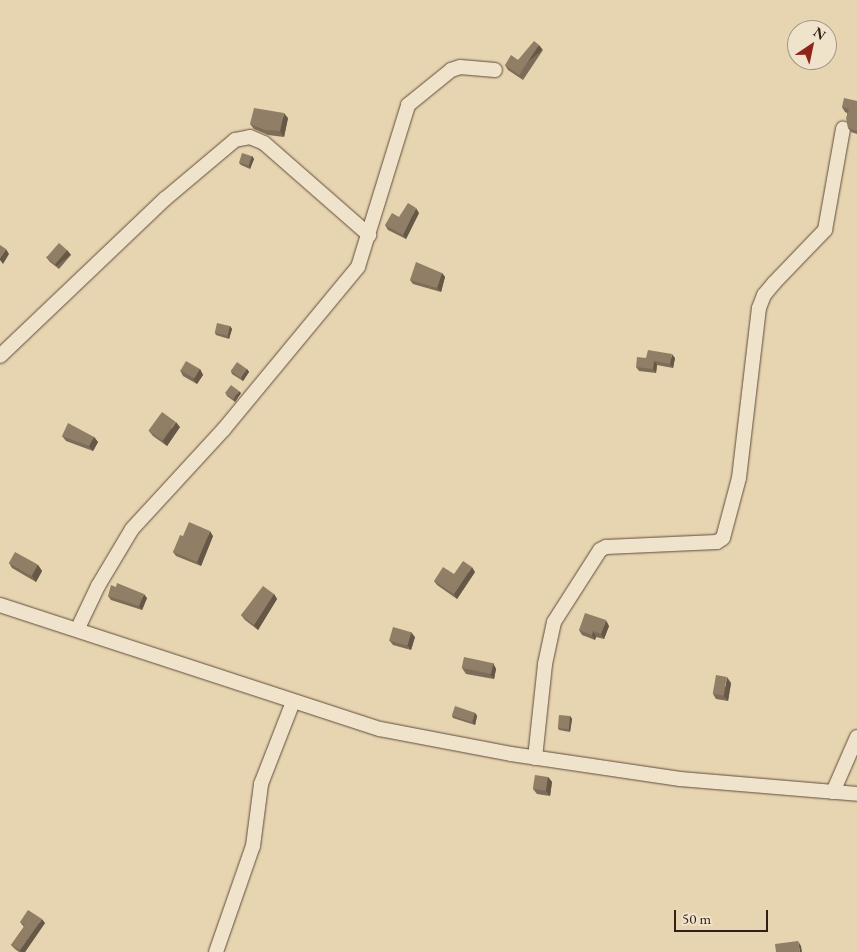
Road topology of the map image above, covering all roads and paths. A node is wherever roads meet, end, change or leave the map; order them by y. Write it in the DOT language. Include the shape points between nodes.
graph roads {
  1 [pos="494,70"];
  2 [pos="843,129"];
  3 [pos="370,235"];
  4 [pos="0,356"];
  5 [pos="0,605"];
  6 [pos="78,628"];
  7 [pos="293,702"];
  8 [pos="857,737"];
  9 [pos="535,758"];
  10 [pos="833,792"];
  11 [pos="857,794"];
  12 [pos="216,952"];
  1 -- 3 [label="street" via="460,67 451,70 408,105"];
  2 -- 9 [label="street" via="825,230 774,283 759,308 740,478 724,538 716,542 606,547 600,550 554,622 545,664"];
  3 -- 4 [label="street" via="264,143 250,137 235,140 165,199"];
  3 -- 6 [label="street" via="358,267 224,428 132,529 98,586"];
  5 -- 6 [label="street"];
  6 -- 7 [label="street"];
  7 -- 9 [label="street" via="380,729"];
  7 -- 12 [label="street" via="261,784 253,846"];
  8 -- 10 [label="street"];
  9 -- 10 [label="street" via="680,779"];
  10 -- 11 [label="street"];
}
